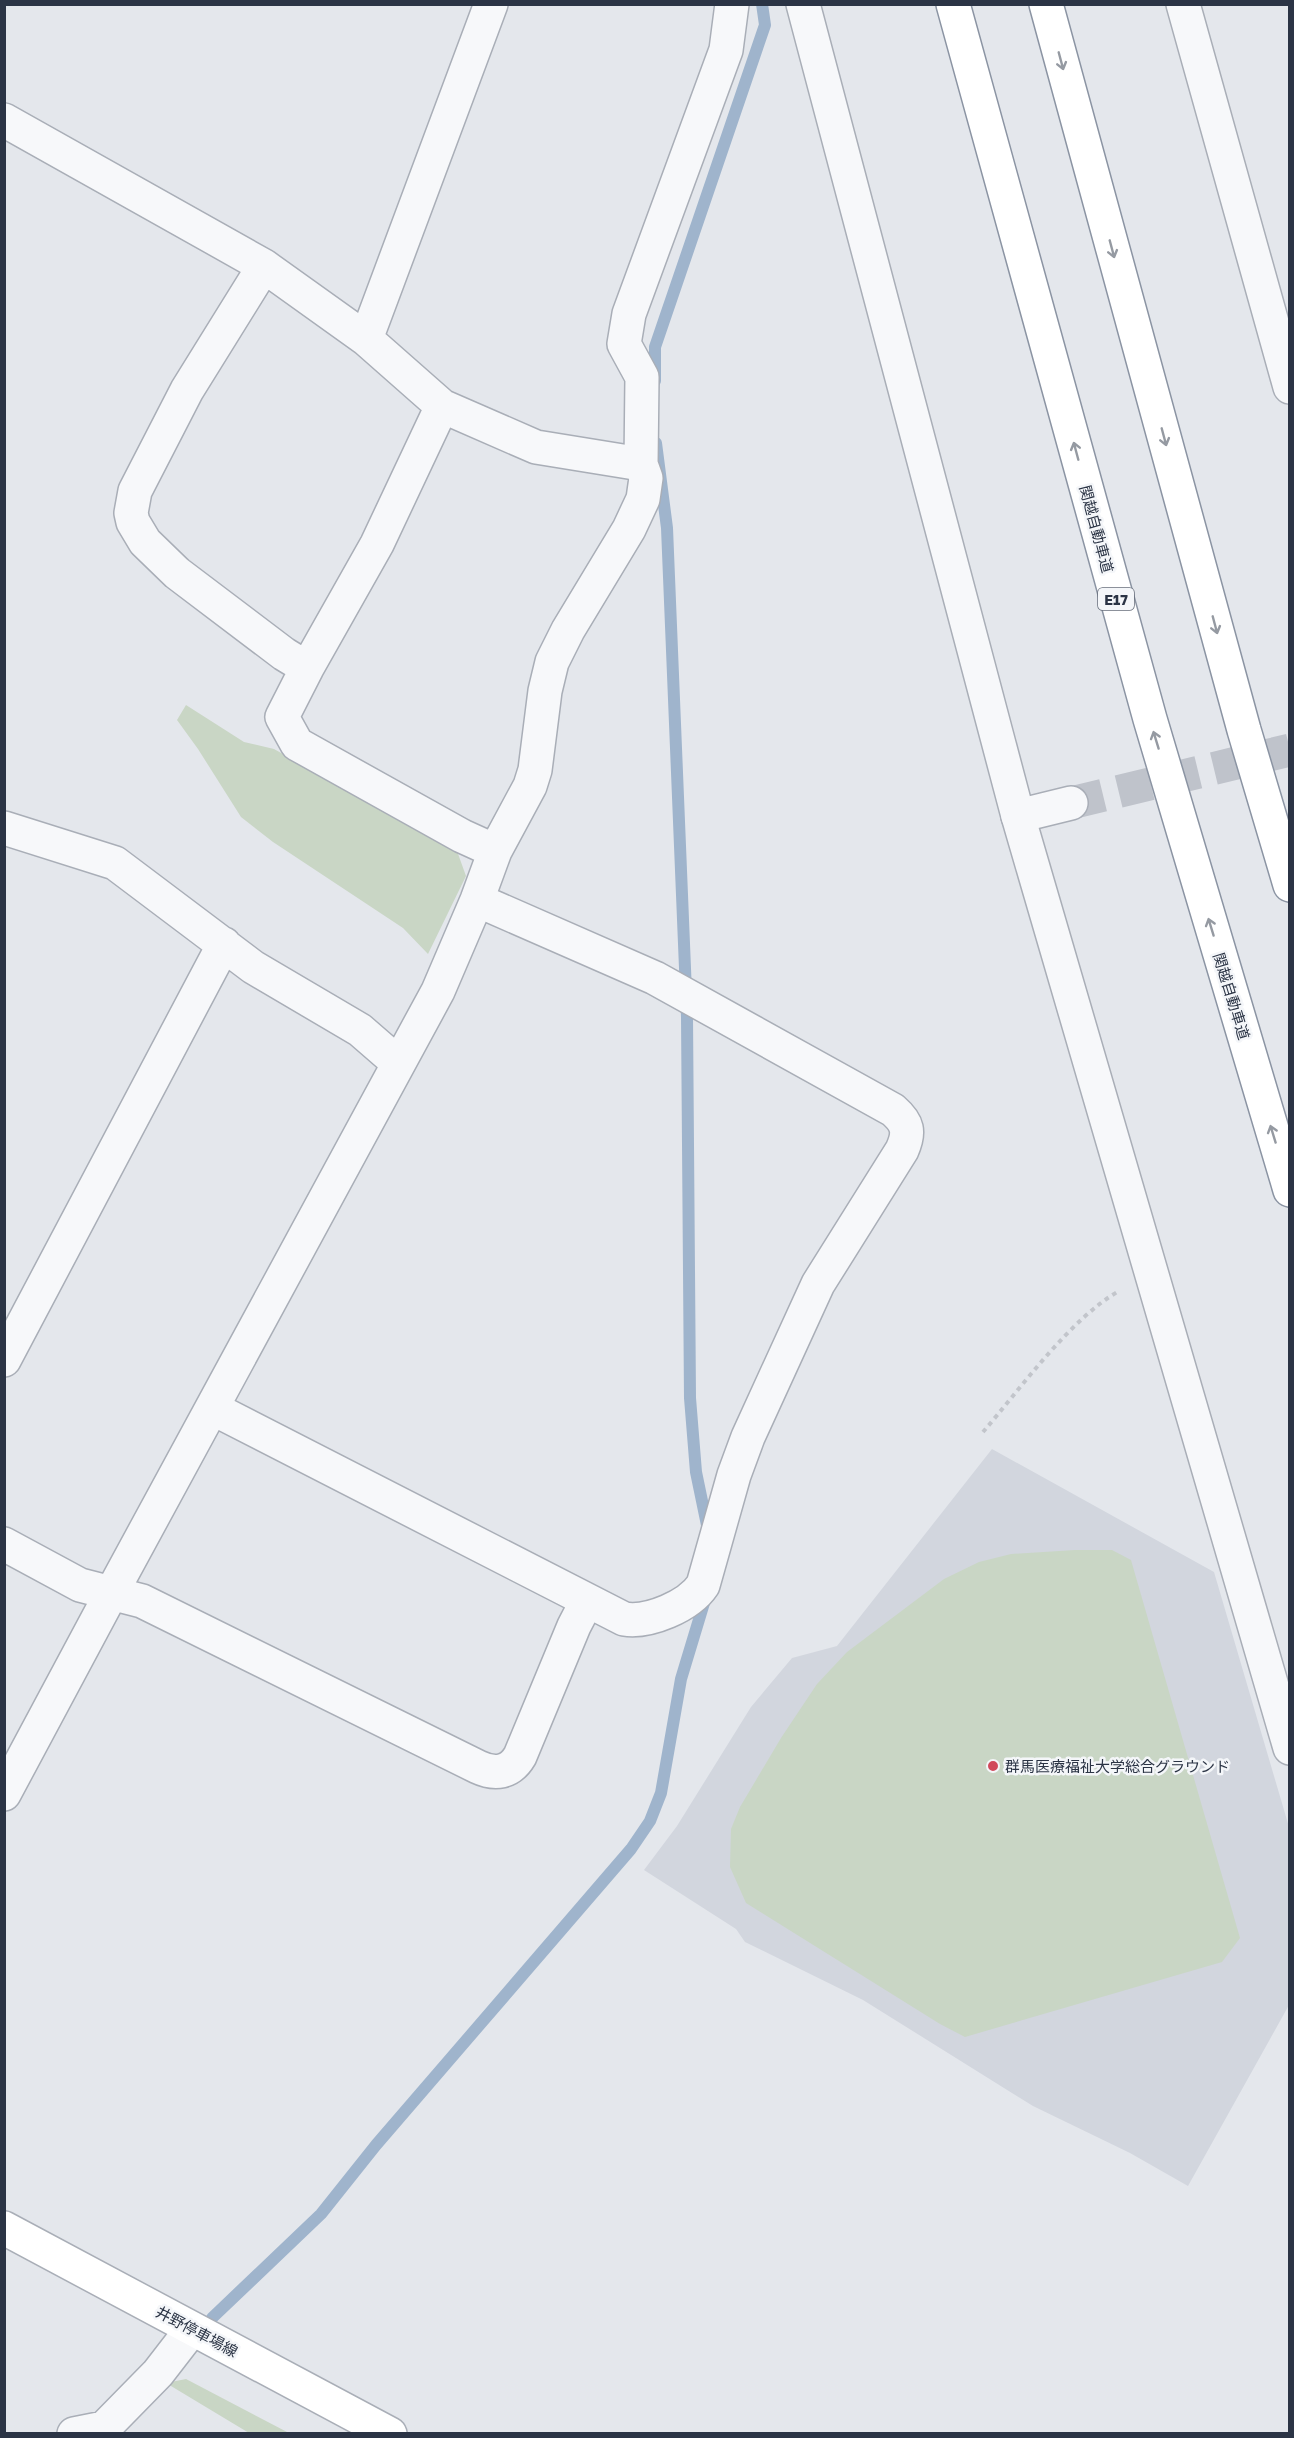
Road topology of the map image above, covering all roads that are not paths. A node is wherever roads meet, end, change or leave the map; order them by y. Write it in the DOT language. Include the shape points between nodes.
graph roads {
  1 [pos="491,4"];
  2 [pos="732,4"];
  3 [pos="803,4"];
  4 [pos="952,4"];
  5 [pos="1046,4"];
  6 [pos="1183,4"];
  7 [pos="4,120"];
  8 [pos="264,266"];
  9 [pos="366,339"];
  10 [pos="1290,387"];
  11 [pos="442,406"];
  12 [pos="641,464"];
  13 [pos="307,668"];
  14 [pos="1071,803"];
  15 [pos="1018,816"];
  16 [pos="4,828"];
  17 [pos="495,851"];
  18 [pos="1290,885"];
  19 [pos="477,900"];
  20 [pos="224,944"];
  21 [pos="398,1063"];
  22 [pos="1290,1190"];
  23 [pos="4,1360"];
  24 [pos="213,1408"];
  25 [pos="4,1544"];
  26 [pos="111,1592"];
  27 [pos="587,1601"];
  28 [pos="1290,1748"];
  29 [pos="4,1794"];
  30 [pos="4,2228"];
  31 [pos="192,2329"];
  32 [pos="74,2433"];
  33 [pos="390,2433"];
  1 -- 9 [label="street"];
  2 -- 12 [label="street" via="726,50 629,314 624,344 642,377"];
  3 -- 15 [label="street"];
  22 -- 4 [label="main road, 関越自動車道 / E17, one-way" via="1146,708"];
  5 -- 18 [label="main road, one-way"];
  6 -- 10 [label="street"];
  7 -- 8 [label="street"];
  8 -- 9 [label="street"];
  8 -- 13 [label="street" via="187,390 135,491 131,513 145,542 177,573"];
  9 -- 11 [label="street"];
  11 -- 12 [label="street" via="536,447"];
  11 -- 13 [label="street" via="377,544"];
  12 -- 17 [label="street" via="646,478 643,499 552,662 535,770"];
  13 -- 17 [label="street" via="282,717 297,744"];
  14 -- 15 [label="street"];
  15 -- 28 [label="street"];
  16 -- 20 [label="street" via="115,863"];
  17 -- 19 [label="street"];
  19 -- 21 [label="street" via="438,991"];
  19 -- 27 [label="street" via="682,992 893,1110 908,1128 902,1150 818,1284 748,1437 697,1594 686,1603 643,1620 624,1619"];
  20 -- 21 [label="street" via="253,967 360,1030"];
  20 -- 23 [label="street"];
  21 -- 24 [label="street"];
  24 -- 26 [label="street"];
  24 -- 27 [label="street"];
  25 -- 26 [label="street" via="80,1585"];
  26 -- 27 [label="street" via="142,1600 478,1767 501,1772 520,1756"];
  26 -- 29 [label="street"];
  30 -- 31 [label="main road, 井野停車場線"];
  31 -- 32 [label="street" via="158,2373 104,2428"];
  31 -- 33 [label="main road, 井野停車場線"];
}
